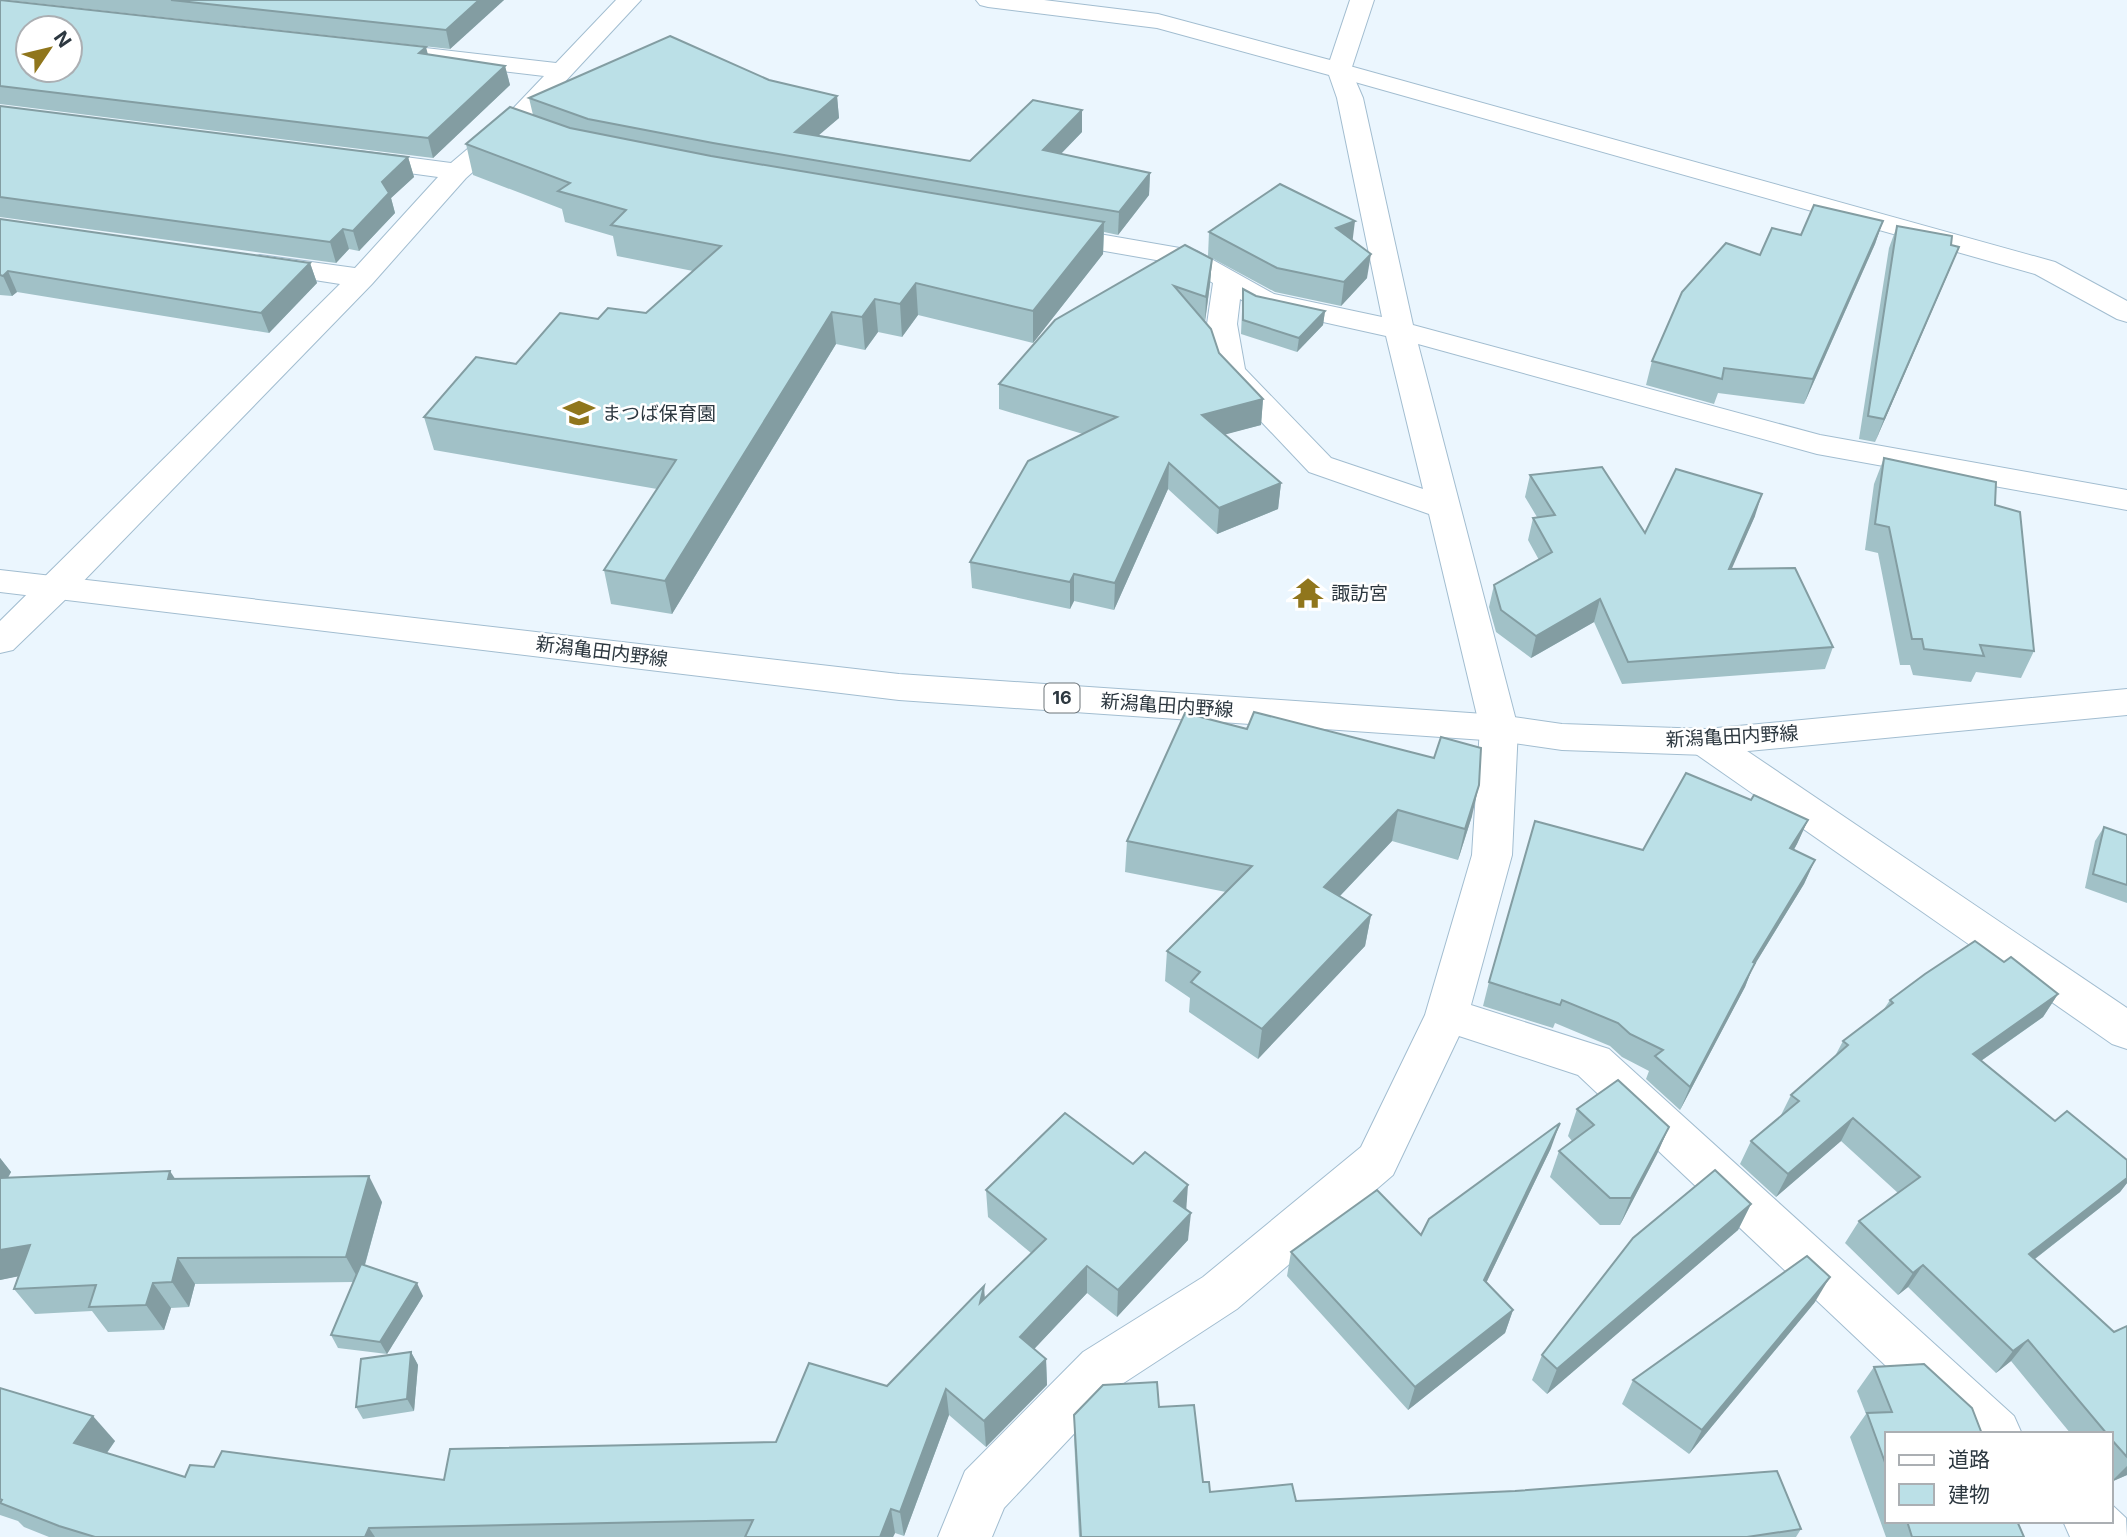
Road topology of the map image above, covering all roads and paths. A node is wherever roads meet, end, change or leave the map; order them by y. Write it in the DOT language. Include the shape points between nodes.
graph roads {
  1 [pos="629,0"];
  2 [pos="988,0"];
  3 [pos="1362,0"];
  4 [pos="384,51"];
  5 [pos="563,71"];
  6 [pos="1339,71"];
  7 [pos="333,156"];
  8 [pos="457,172"];
  9 [pos="1026,229"];
  10 [pos="228,259"];
  11 [pos="362,278"];
  12 [pos="1228,278"];
  13 [pos="2127,313"];
  14 [pos="1399,330"];
  15 [pos="2127,500"];
  16 [pos="1444,508"];
  17 [pos="0,581"];
  18 [pos="58,587"];
  19 [pos="0,641"];
  20 [pos="2127,702"];
  21 [pos="1499,728"];
  22 [pos="1706,742"];
  23 [pos="1447,1015"];
  24 [pos="2127,1031"];
  25 [pos="1994,1432"];
  26 [pos="2092,1523"];
  27 [pos="965,1537"];
  28 [pos="2107,1537"];
  1 -- 5 [label="street"];
  2 -- 6 [label="street" via="1158,21"];
  3 -- 6 [label="street"];
  4 -- 5 [label="street"];
  5 -- 8 [label="street" via="524,128"];
  6 -- 13 [label="street" via="2045,268"];
  6 -- 14 [label="street" via="1350,97"];
  7 -- 8 [label="street"];
  8 -- 11 [label="street"];
  9 -- 12 [label="street" via="1188,257"];
  10 -- 11 [label="street"];
  11 -- 18 [label="street"];
  12 -- 14 [label="street" via="1265,301"];
  12 -- 16 [label="street" via="1222,324 1230,371 1320,465"];
  14 -- 15 [label="street" via="1817,444"];
  14 -- 16 [label="street"];
  16 -- 21 [label="street"];
  17 -- 18 [label="street, 新潟亀田内野線 / 16"];
  18 -- 19 [label="street"];
  18 -- 21 [label="street, 新潟亀田内野線 / 16" via="899,687"];
  20 -- 22 [label="street, 新潟亀田内野線 / 16"];
  21 -- 22 [label="street, 新潟亀田内野線 / 16" via="1562,737"];
  21 -- 23 [label="street" via="1492,855"];
  22 -- 24 [label="street"];
  23 -- 25 [label="street" via="1593,1062"];
  23 -- 27 [label="street" via="1377,1161 1220,1293 1101,1369 984,1490"];
  26 -- 28 [label="street"];
}
